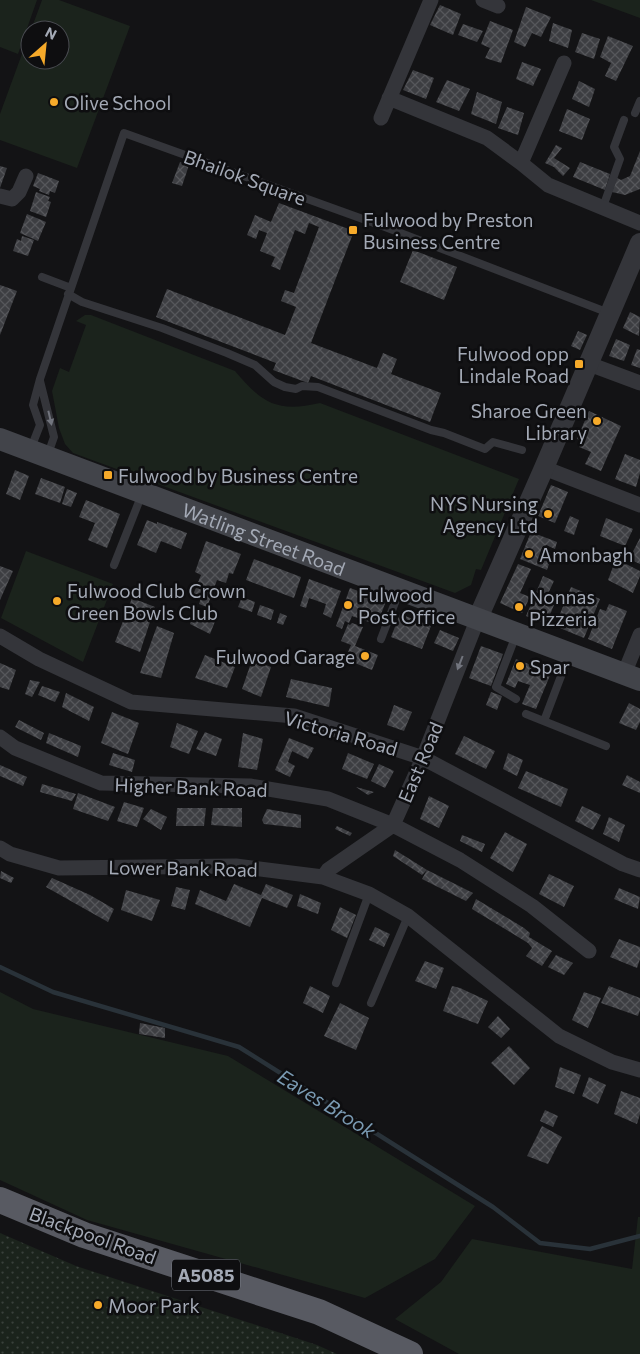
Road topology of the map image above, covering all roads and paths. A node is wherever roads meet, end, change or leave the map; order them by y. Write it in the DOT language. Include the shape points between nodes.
graph roads {
  1 [pos="431,0"];
  2 [pos="483,0"];
  3 [pos="498,6"];
  4 [pos="564,63"];
  5 [pos="389,98"];
  6 [pos="640,101"];
  7 [pos="635,113"];
  8 [pos="381,118"];
  9 [pos="624,120"];
  10 [pos="521,163"];
  11 [pos="26,176"];
  12 [pos="0,196"];
  13 [pos="604,207"];
  14 [pos="640,223"];
  15 [pos="640,243"];
  16 [pos="636,266"];
  17 [pos="42,277"];
  18 [pos="69,291"];
  19 [pos="609,313"];
  20 [pos="589,364"];
  21 [pos="40,379"];
  22 [pos="640,383"];
  23 [pos="0,440"];
  24 [pos="522,450"];
  25 [pos="39,454"];
  26 [pos="544,468"];
  27 [pos="142,494"];
  28 [pos="640,504"];
  29 [pos="114,565"];
  30 [pos="400,590"];
  31 [pos="478,618"];
  32 [pos="517,633"];
  33 [pos="640,635"];
  34 [pos="0,636"];
  35 [pos="381,639"];
  36 [pos="570,653"];
  37 [pos="632,677"];
  38 [pos="516,700"];
  39 [pos="526,714"];
  40 [pos="544,721"];
  41 [pos="0,737"];
  42 [pos="606,746"];
  43 [pos="423,758"];
  44 [pos="393,825"];
  45 [pos="0,848"];
  46 [pos="640,870"];
  47 [pos="323,877"];
  48 [pos="369,894"];
  49 [pos="408,916"];
  50 [pos="589,951"];
  51 [pos="336,983"];
  52 [pos="371,1004"];
  53 [pos="640,1070"];
  54 [pos="0,1200"];
  55 [pos="410,1354"];
  1 -- 5 [label="street"];
  2 -- 3 [label="street"];
  4 -- 10 [label="street"];
  5 -- 8 [label="street"];
  5 -- 10 [label="street" via="487,138"];
  6 -- 7 [label="lane"];
  9 -- 13 [label="lane" via="614,146 620,159"];
  10 -- 13 [label="street" via="548,185"];
  11 -- 12 [label="street" via="12,199"];
  13 -- 14 [label="street"];
  15 -- 16 [label="street"];
  16 -- 19 [label="street"];
  17 -- 18 [label="lane"];
  18 -- 19 [label="lane, Bhailok Square" via="124,133"];
  18 -- 21 [label="lane, Bhailok Square"];
  18 -- 24 [label="lane" via="82,302 228,353 255,365 285,387 318,388 485,449 493,442"];
  19 -- 20 [label="street"];
  20 -- 22 [label="street"];
  20 -- 26 [label="street"];
  21 -- 25 [label="lane, Bhailok Square" via="33,405 40,425"];
  21 -- 25 [label="lane, one-way" via="54,437"];
  23 -- 25 [label="main road, Watling Street Road"];
  25 -- 27 [label="main road, Watling Street Road"];
  26 -- 28 [label="street"];
  26 -- 31 [label="street"];
  27 -- 29 [label="lane"];
  27 -- 30 [label="main road, Watling Street Road"];
  30 -- 31 [label="main road, Watling Street Road"];
  30 -- 35 [label="lane"];
  31 -- 32 [label="main road, Watling Street Road"];
  31 -- 43 [label="street, East Road, one-way"];
  32 -- 36 [label="main road, Watling Street Road"];
  32 -- 38 [label="lane" via="496,687"];
  33 -- 37 [label="street"];
  34 -- 43 [label="street, Victoria Road" via="131,702 294,716"];
  36 -- 37 [label="main road, Watling Street Road"];
  36 -- 40 [label="lane"];
  39 -- 40 [label="lane"];
  40 -- 42 [label="lane"];
  41 -- 44 [label="street, Higher Bank Road" via="15,748 101,783 250,786 328,799"];
  43 -- 44 [label="street, East Road"];
  43 -- 46 [label="street, Victoria Road"];
  44 -- 47 [label="street, East Road" via="328,870"];
  44 -- 50 [label="street, Higher Bank Road" via="468,865 532,906"];
  45 -- 47 [label="street, Lower Bank Road" via="59,868 236,866"];
  47 -- 48 [label="street, Lower Bank Road"];
  48 -- 49 [label="street, Lower Bank Road"];
  48 -- 51 [label="lane"];
  49 -- 52 [label="lane"];
  49 -- 53 [label="street, Lower Bank Road" via="559,1036 612,1062"];
  54 -- 55 [label="highway, Blackpool Road / A5085" via="84,1235 319,1312 376,1342"];
}
